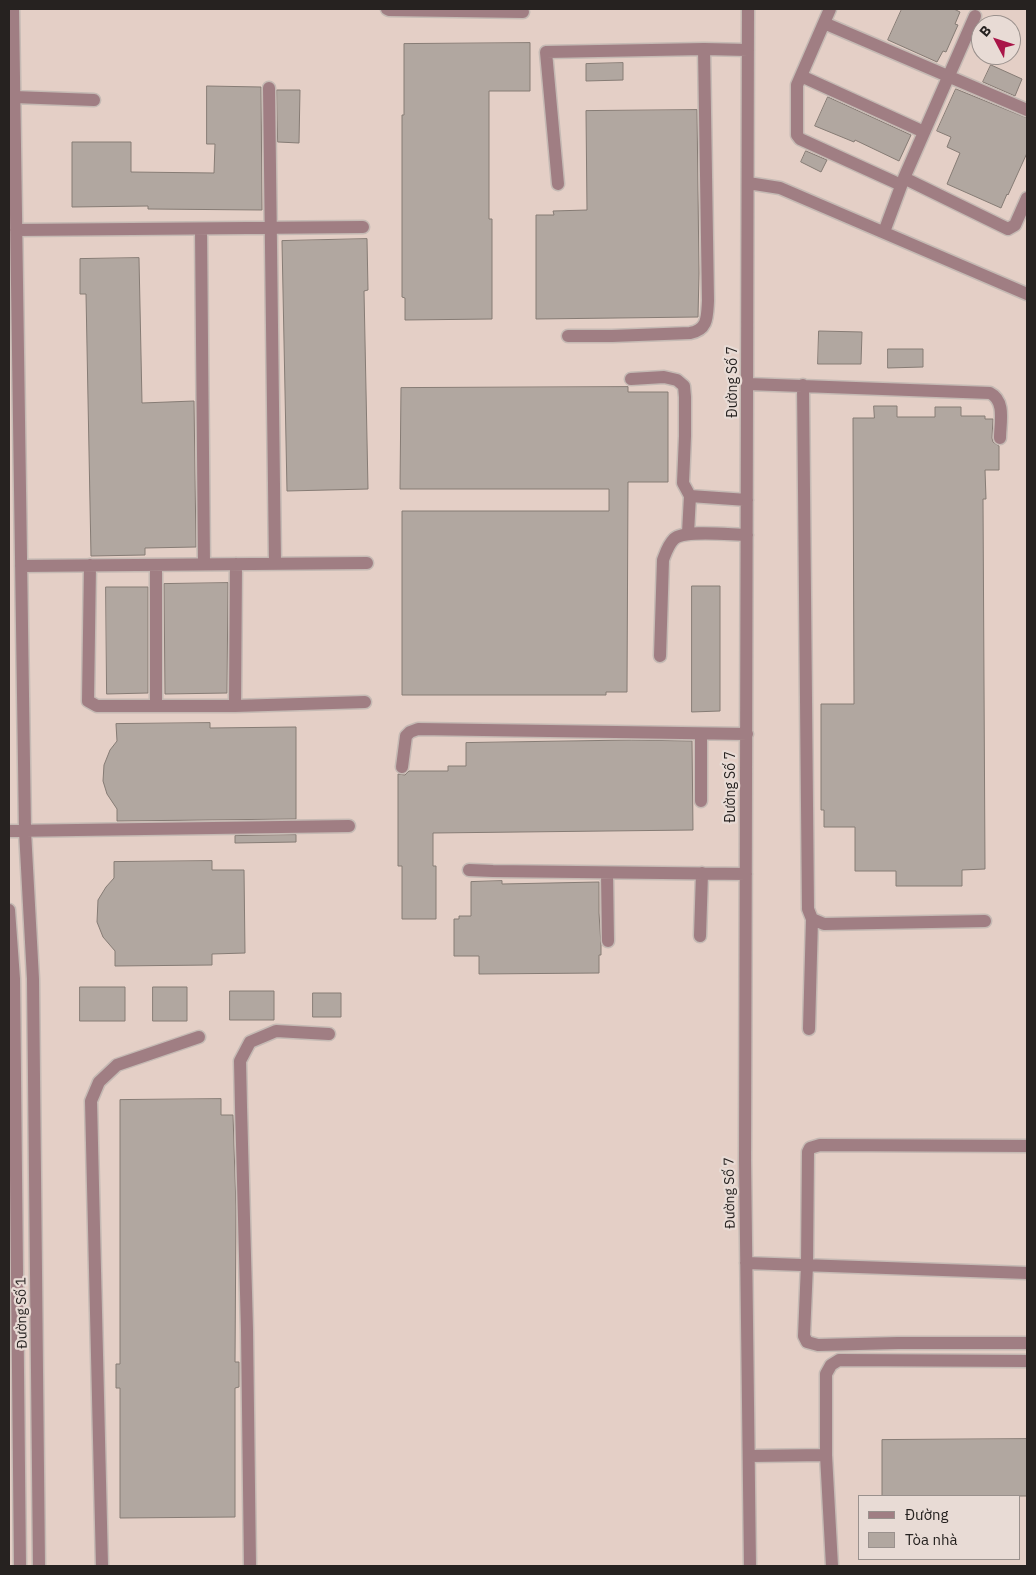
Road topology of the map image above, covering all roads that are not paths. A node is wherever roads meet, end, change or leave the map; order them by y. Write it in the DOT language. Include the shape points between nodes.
graph roads {
  1 [pos="13,9"];
  2 [pos="387,9"];
  3 [pos="748,9"];
  4 [pos="830,9"];
  5 [pos="523,12"];
  6 [pos="824,23"];
  7 [pos="971,25"];
  8 [pos="704,49"];
  9 [pos="748,50"];
  10 [pos="801,76"];
  11 [pos="949,76"];
  12 [pos="269,88"];
  13 [pos="14,97"];
  14 [pos="94,100"];
  15 [pos="1027,110"];
  16 [pos="924,132"];
  17 [pos="902,181"];
  18 [pos="748,183"];
  19 [pos="558,184"];
  20 [pos="1027,198"];
  21 [pos="363,227"];
  22 [pos="201,228"];
  23 [pos="270,228"];
  24 [pos="16,230"];
  25 [pos="884,232"];
  26 [pos="1027,294"];
  27 [pos="568,336"];
  28 [pos="631,379"];
  29 [pos="748,384"];
  30 [pos="803,385"];
  31 [pos="1000,438"];
  32 [pos="690,496"];
  33 [pos="747,500"];
  34 [pos="688,533"];
  35 [pos="747,535"];
  36 [pos="367,563"];
  37 [pos="204,564"];
  38 [pos="236,564"];
  39 [pos="275,564"];
  40 [pos="90,565"];
  41 [pos="156,565"];
  42 [pos="21,566"];
  43 [pos="660,656"];
  44 [pos="365,702"];
  45 [pos="156,706"];
  46 [pos="235,706"];
  47 [pos="701,734"];
  48 [pos="746,734"];
  49 [pos="402,767"];
  50 [pos="701,801"];
  51 [pos="349,826"];
  52 [pos="9,831"];
  53 [pos="25,831"];
  54 [pos="469,870"];
  55 [pos="607,873"];
  56 [pos="702,873"];
  57 [pos="746,874"];
  58 [pos="9,910"];
  59 [pos="812,919"];
  60 [pos="985,921"];
  61 [pos="700,936"];
  62 [pos="608,941"];
  63 [pos="809,1029"];
  64 [pos="328,1034"];
  65 [pos="199,1037"];
  66 [pos="12,1109"];
  67 [pos="1027,1146"];
  68 [pos="746,1263"];
  69 [pos="807,1265"];
  70 [pos="1027,1273"];
  71 [pos="1027,1343"];
  72 [pos="13,1351"];
  73 [pos="1027,1361"];
  74 [pos="826,1455"];
  75 [pos="749,1456"];
  76 [pos="20,1566"];
  77 [pos="39,1566"];
  78 [pos="102,1566"];
  79 [pos="250,1566"];
  80 [pos="750,1566"];
  81 [pos="832,1566"];
  1 -- 13 [label="street, Đường Số 1"];
  2 -- 5 [label="street"];
  3 -- 9 [label="street, Đường Số 7"];
  4 -- 6 [label="street"];
  6 -- 10 [label="street"];
  6 -- 11 [label="street"];
  7 -- 11 [label="street"];
  8 -- 9 [label="street"];
  8 -- 19 [label="street" via="546,52"];
  8 -- 27 [label="street" via="708,301 704,327 690,334"];
  9 -- 18 [label="street, Đường Số 7"];
  10 -- 16 [label="street"];
  10 -- 17 [label="street" via="797,85 797,136"];
  11 -- 15 [label="street"];
  11 -- 16 [label="street"];
  12 -- 23 [label="street"];
  13 -- 14 [label="street"];
  13 -- 24 [label="street, Đường Số 1"];
  16 -- 17 [label="street"];
  17 -- 20 [label="street" via="1008,229 1015,225"];
  17 -- 25 [label="street"];
  18 -- 25 [label="street" via="780,188"];
  18 -- 29 [label="street, Đường Số 7"];
  21 -- 23 [label="street"];
  22 -- 23 [label="street"];
  22 -- 24 [label="street"];
  22 -- 37 [label="street"];
  23 -- 39 [label="street"];
  24 -- 42 [label="street, Đường Số 1"];
  25 -- 26 [label="street"];
  28 -- 32 [label="street" via="664,377 677,380 684,386 683,483"];
  29 -- 30 [label="street"];
  29 -- 33 [label="street, Đường Số 7"];
  30 -- 31 [label="street" via="990,393 999,399 1001,405"];
  30 -- 59 [label="street" via="808,909"];
  32 -- 33 [label="street"];
  32 -- 34 [label="street"];
  33 -- 35 [label="street, Đường Số 7"];
  34 -- 35 [label="street"];
  34 -- 43 [label="street" via="675,538 667,547 663,560"];
  35 -- 48 [label="street, Đường Số 7"];
  36 -- 39 [label="street"];
  37 -- 38 [label="street"];
  37 -- 41 [label="street"];
  38 -- 39 [label="street"];
  38 -- 46 [label="street"];
  40 -- 41 [label="street"];
  40 -- 42 [label="street"];
  40 -- 45 [label="street" via="88,701 97,706"];
  41 -- 45 [label="street"];
  42 -- 53 [label="street, Đường Số 1"];
  44 -- 46 [label="street"];
  45 -- 46 [label="street"];
  47 -- 48 [label="street"];
  47 -- 49 [label="street" via="418,729 406,736"];
  47 -- 50 [label="street"];
  48 -- 57 [label="street, Đường Số 7"];
  51 -- 53 [label="street"];
  52 -- 53 [label="street"];
  53 -- 77 [label="street, Đường Số 1" via="33,979"];
  54 -- 55 [label="street"];
  55 -- 56 [label="street"];
  55 -- 62 [label="street"];
  56 -- 57 [label="street"];
  56 -- 61 [label="street"];
  57 -- 68 [label="street, Đường Số 7"];
  58 -- 66 [label="street, Đường Số 1" via="14,979"];
  59 -- 60 [label="street" via="824,924"];
  59 -- 63 [label="street"];
  64 -- 79 [label="street" via="276,1031 250,1042 240,1061"];
  65 -- 78 [label="street" via="117,1065 99,1082 91,1101"];
  66 -- 72 [label="street, Đường Số 1"];
  67 -- 69 [label="street" via="813,1146 808,1152"];
  68 -- 69 [label="street"];
  68 -- 75 [label="street, Đường Số 7"];
  69 -- 70 [label="street"];
  69 -- 71 [label="street" via="804,1336 807,1342 818,1345"];
  72 -- 76 [label="street, Đường Số 1"];
  73 -- 74 [label="street" via="839,1360 826,1374"];
  74 -- 75 [label="street"];
  74 -- 81 [label="street"];
  75 -- 80 [label="street, Đường Số 7"];
}
